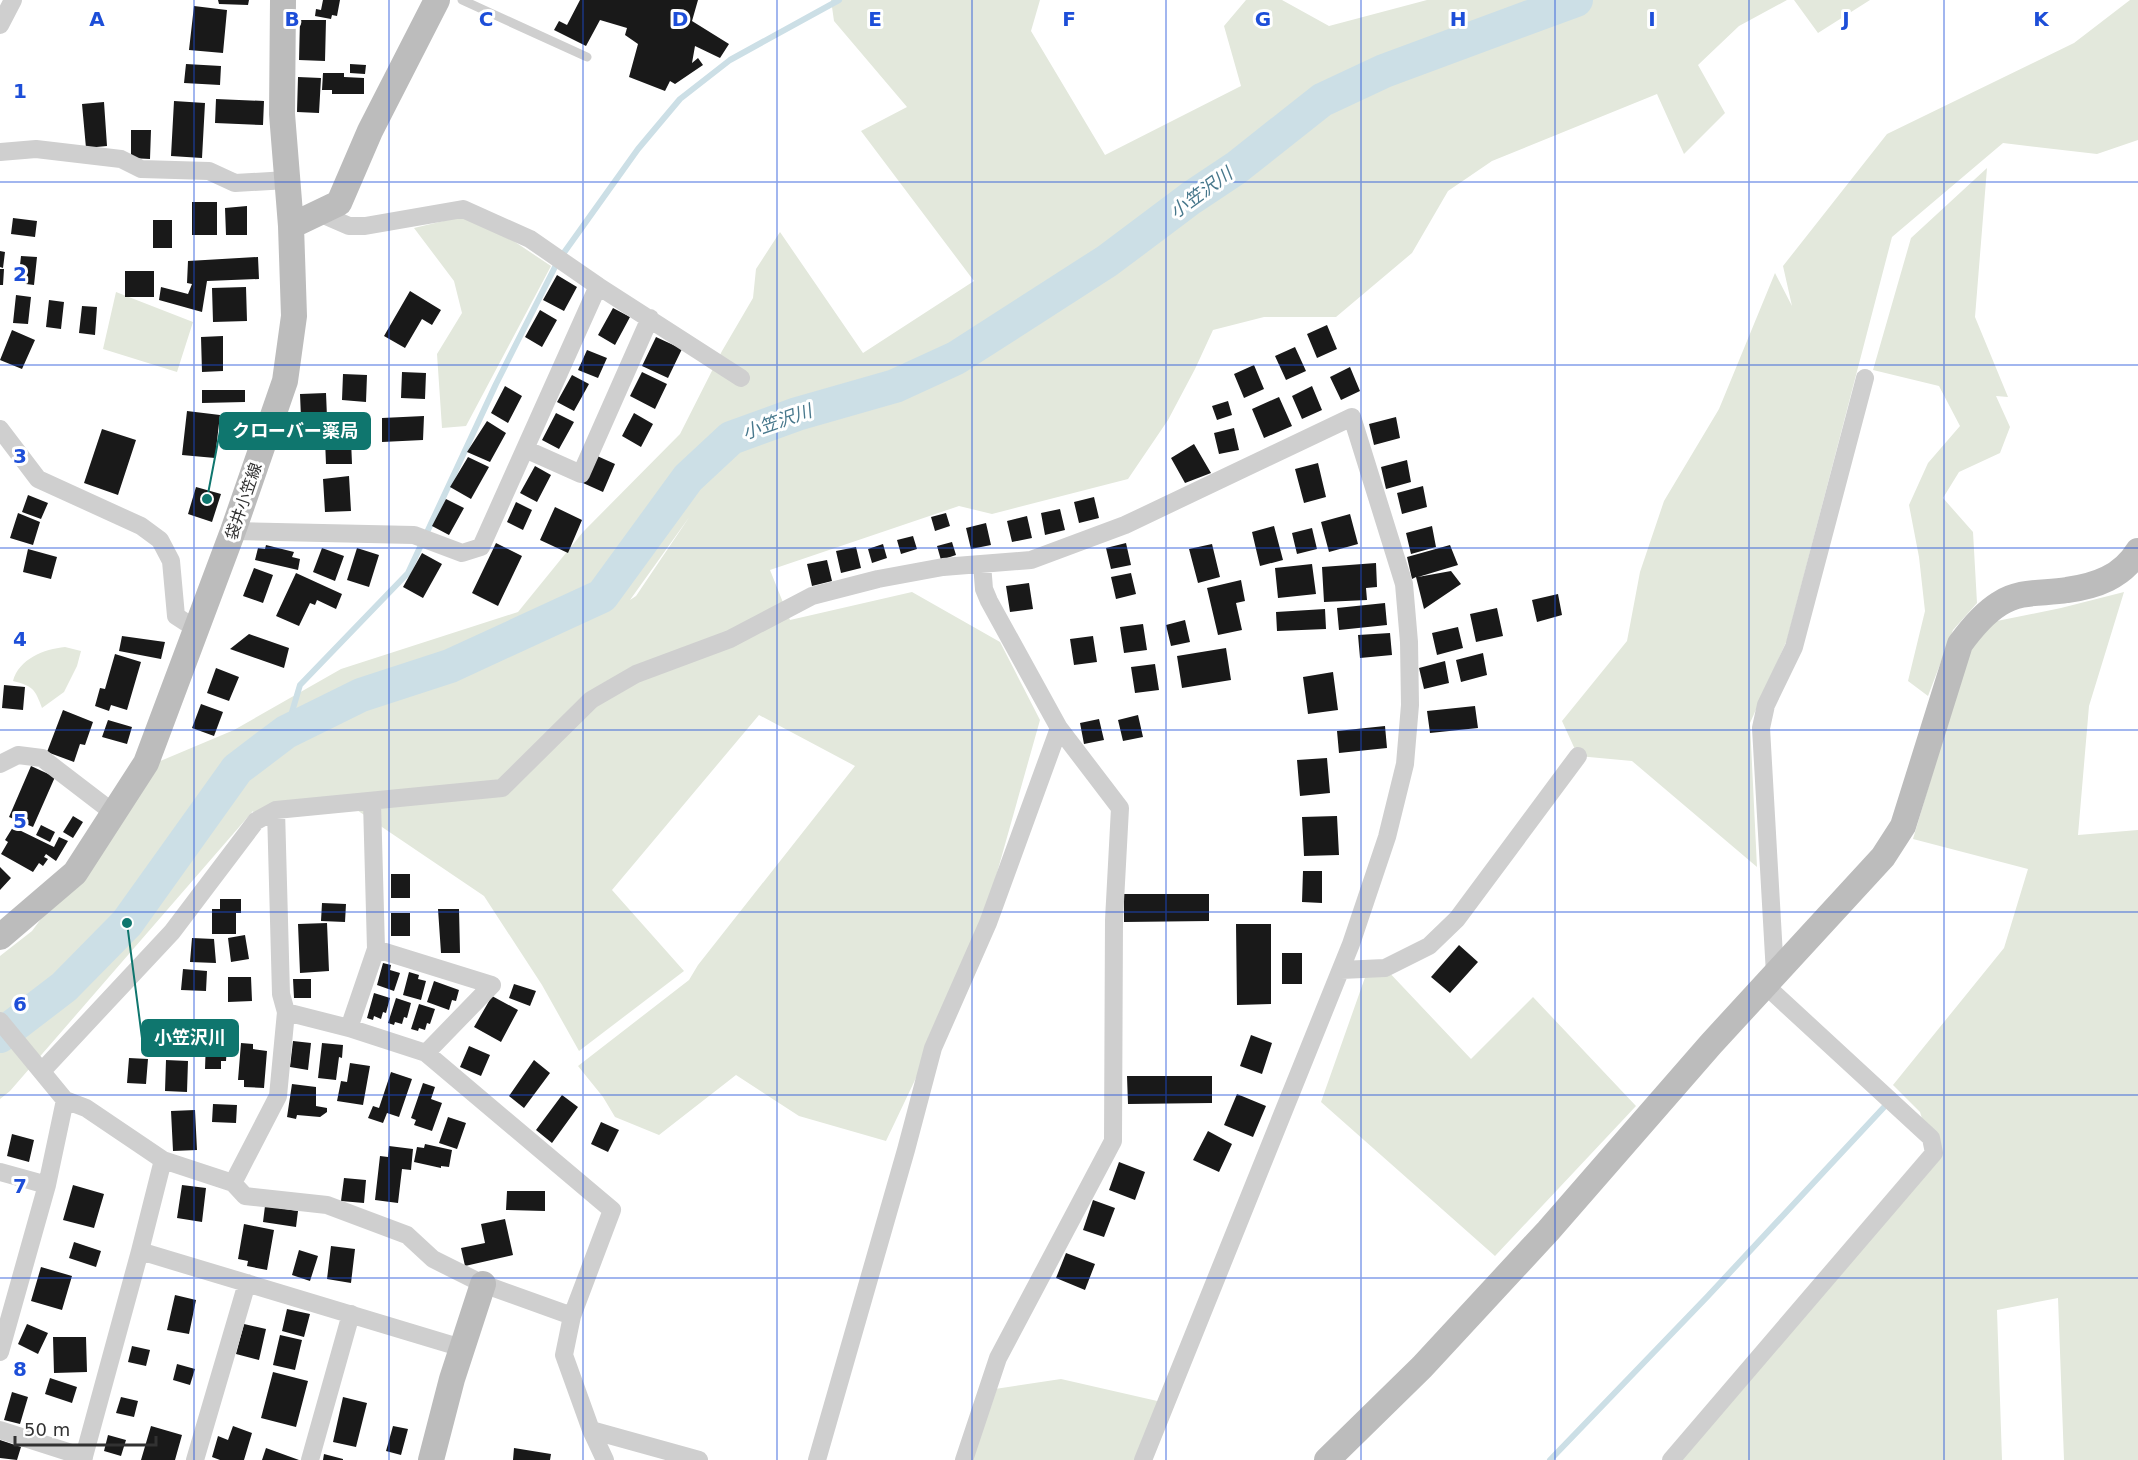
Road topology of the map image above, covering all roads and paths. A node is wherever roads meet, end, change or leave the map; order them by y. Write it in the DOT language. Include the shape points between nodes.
graph roads {
  1 [pos="13,0"];
  2 [pos="283,0"];
  3 [pos="437,0"];
  4 [pos="462,0"];
  5 [pos="0,25"];
  6 [pos="587,57"];
  7 [pos="0,152"];
  8 [pos="287,180"];
  9 [pos="319,213"];
  10 [pos="291,226"];
  11 [pos="598,286"];
  12 [pos="650,318"];
  13 [pos="741,378"];
  14 [pos="1865,378"];
  15 [pos="0,429"];
  16 [pos="525,449"];
  17 [pos="233,531"];
  18 [pos="2138,551"];
  19 [pos="982,564"];
  20 [pos="196,629"];
  21 [pos="1059,728"];
  22 [pos="1578,756"];
  23 [pos="0,764"];
  24 [pos="372,802"];
  25 [pos="276,810"];
  26 [pos="115,814"];
  27 [pos="0,937"];
  28 [pos="376,949"];
  29 [pos="1341,970"];
  30 [pos="1770,979"];
  31 [pos="286,1012"];
  32 [pos="0,1021"];
  33 [pos="349,1028"];
  34 [pos="426,1053"];
  35 [pos="40,1068"];
  36 [pos="65,1100"];
  37 [pos="163,1160"];
  38 [pos="0,1172"];
  39 [pos="233,1182"];
  40 [pos="47,1185"];
  41 [pos="140,1251"];
  42 [pos="247,1283"];
  43 [pos="483,1284"];
  44 [pos="351,1314"];
  45 [pos="572,1316"];
  46 [pos="462,1348"];
  47 [pos="0,1352"];
  48 [pos="0,1430"];
  49 [pos="591,1430"];
  50 [pos="83,1458"];
  51 [pos="195,1460"];
  52 [pos="310,1460"];
  53 [pos="431,1460"];
  54 [pos="605,1460"];
  55 [pos="699,1460"];
  56 [pos="817,1460"];
  57 [pos="964,1460"];
  58 [pos="1143,1460"];
  59 [pos="1327,1460"];
  60 [pos="1671,1460"];
  1 -- 5 [label="street"];
  2 -- 8 [label="street, 袋井小笠線" via="282,114"];
  3 -- 9 [label="street" via="370,131 339,203"];
  4 -- 6 [label="lane"];
  7 -- 8 [label="street" via="36,149 121,159 141,169 209,171 235,183"];
  8 -- 10 [label="street, 袋井小笠線"];
  9 -- 10 [label="street"];
  9 -- 11 [label="street" via="349,226 365,226 463,209 530,239"];
  10 -- 17 [label="street, 袋井小笠線" via="294,316 285,381"];
  11 -- 12 [label="street"];
  11 -- 16 [label="street"];
  12 -- 13 [label="street"];
  12 -- 16 [label="street" via="581,474"];
  14 -- 30 [label="street" via="1794,647 1766,705 1761,728"];
  15 -- 20 [label="street" via="38,479 141,526 160,540 171,561 176,616"];
  16 -- 17 [label="street" via="481,547 462,553 414,535"];
  17 -- 20 [label="street, 袋井小笠線"];
  18 -- 30 [label="street" via="2117,575 2067,590 2026,593 1999,603 1977,621 1960,644 1903,826 1883,857"];
  19 -- 21 [label="street" via="989,601"];
  19 -- 24 [label="street" via="878,579 812,596 730,639 636,674 591,700 502,788"];
  19 -- 29 [label="street" via="1031,560 1125,525 1352,417 1404,584 1410,705 1405,764 1387,837"];
  20 -- 26 [label="street, 袋井小笠線" via="146,763"];
  21 -- 56 [label="street" via="988,923 933,1048"];
  21 -- 57 [label="street" via="1120,808 1114,920 1113,1141 998,1358"];
  22 -- 29 [label="street" via="1457,919 1430,946 1385,968"];
  23 -- 26 [label="street" via="18,755 42,758"];
  24 -- 25 [label="street"];
  24 -- 28 [label="street"];
  25 -- 31 [label="street" via="281,994"];
  25 -- 35 [label="street" via="256,821 172,932"];
  26 -- 27 [label="street, 袋井小笠線" via="75,873"];
  28 -- 33 [label="street"];
  28 -- 34 [label="street" via="492,985"];
  29 -- 58 [label="street"];
  30 -- 59 [label="street" via="1540,1239 1422,1367"];
  30 -- 60 [label="street" via="1931,1138 1934,1153"];
  31 -- 33 [label="street"];
  31 -- 39 [label="street" via="278,1096"];
  32 -- 35 [label="street"];
  33 -- 34 [label="street"];
  34 -- 45 [label="street" via="612,1210"];
  35 -- 36 [label="street"];
  36 -- 37 [label="street" via="86,1108"];
  36 -- 40 [label="street"];
  37 -- 39 [label="street"];
  37 -- 41 [label="street"];
  38 -- 40 [label="street"];
  39 -- 43 [label="street" via="245,1196 327,1205 407,1235 433,1259"];
  40 -- 47 [label="street"];
  41 -- 42 [label="street"];
  41 -- 50 [label="street"];
  42 -- 44 [label="street"];
  42 -- 51 [label="street"];
  43 -- 45 [label="street"];
  43 -- 46 [label="street"];
  44 -- 46 [label="street"];
  44 -- 52 [label="street"];
  45 -- 49 [label="street" via="564,1355"];
  46 -- 53 [label="street"];
  48 -- 50 [label="street"];
  49 -- 54 [label="street"];
  49 -- 55 [label="street"];
}
